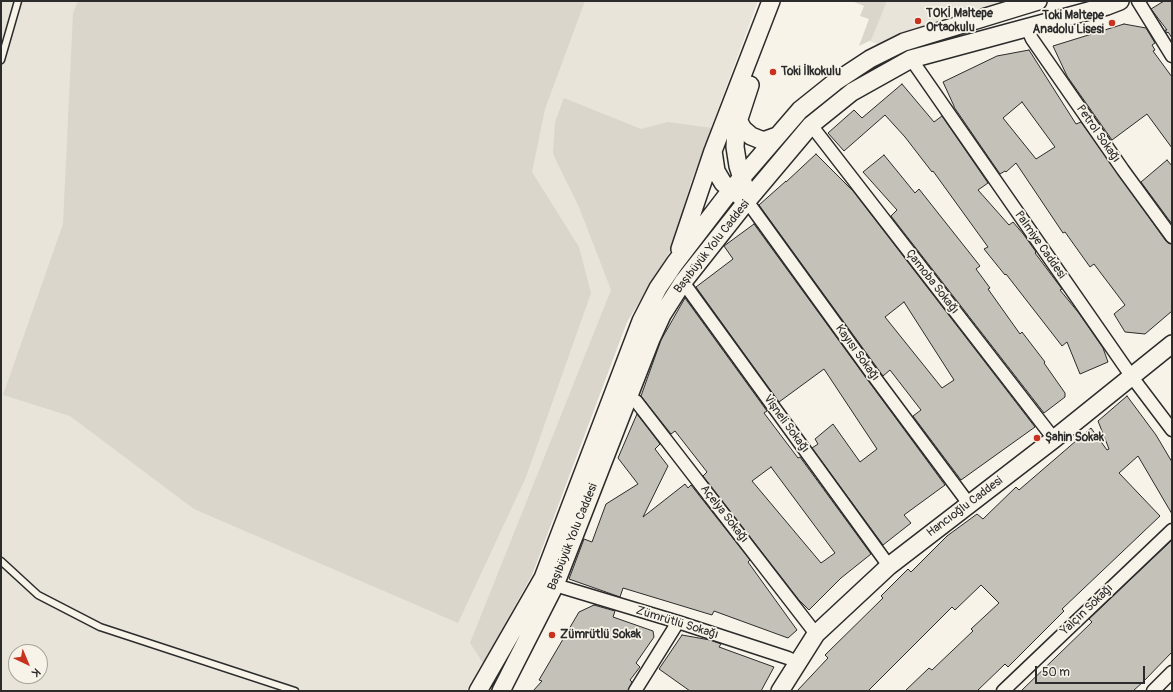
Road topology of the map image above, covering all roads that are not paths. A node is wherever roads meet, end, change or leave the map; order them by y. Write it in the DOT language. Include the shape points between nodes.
graph roads {
  1 [pos="18,1"];
  2 [pos="771,1"];
  3 [pos="783,1"];
  4 [pos="1038,1"];
  5 [pos="1120,1"];
  6 [pos="1138,1"];
  7 [pos="1027,28"];
  8 [pos="1172,56"];
  9 [pos="1,60"];
  10 [pos="911,60"];
  11 [pos="738,120"];
  12 [pos="811,125"];
  13 [pos="777,136"];
  14 [pos="713,151"];
  15 [pos="737,183"];
  16 [pos="747,201"];
  17 [pos="1172,237"];
  18 [pos="675,263"];
  19 [pos="683,282"];
  20 [pos="1172,344"];
  21 [pos="1132,377"];
  22 [pos="628,397"];
  23 [pos="1172,430"];
  24 [pos="1054,439"];
  25 [pos="969,504"];
  26 [pos="1172,530"];
  27 [pos="1,561"];
  28 [pos="889,566"];
  29 [pos="555,585"];
  30 [pos="678,622"];
  31 [pos="816,634"];
  32 [pos="797,662"];
  33 [pos="1172,672"];
  34 [pos="295,691"];
  35 [pos="478,691"];
  36 [pos="501,691"];
  37 [pos="635,691"];
  38 [pos="780,691"];
  39 [pos="1003,691"];
  40 [pos="1153,691"];
  1 -- 9 [label="lane"];
  2 -- 14 [label="main road"];
  3 -- 11 [label="main road"];
  4 -- 13 [label="main road, Başıbüyük Yolu Caddesi" via="904,42 870,59 835,82 800,110"];
  5 -- 7 [label="main road, Başıbüyük Yolu Caddesi"];
  6 -- 8 [label="street"];
  7 -- 10 [label="main road, Başıbüyük Yolu Caddesi"];
  7 -- 17 [label="street, Petrol Sokağı" via="1036,45"];
  10 -- 12 [label="main road, Başıbüyük Yolu Caddesi" via="852,92"];
  10 -- 21 [label="street, Palmiye Caddesi"];
  11 -- 13 [label="main road" via="743,130 751,136 766,140"];
  11 -- 15 [label="main road" via="735,147"];
  12 -- 16 [label="main road, Başıbüyük Yolu Caddesi"];
  12 -- 24 [label="street, Çamoba Sokağı"];
  13 -- 15 [label="main road, Başıbüyük Yolu Caddesi"];
  14 -- 15 [label="main road" via="716,171 724,183"];
  14 -- 18 [label="main road"];
  15 -- 16 [label="main road"];
  15 -- 18 [label="main road, Başıbüyük Yolu Caddesi"];
  16 -- 19 [label="main road, Başıbüyük Yolu Caddesi"];
  16 -- 25 [label="street, Kayısı Sokağı"];
  18 -- 35 [label="main road, Başıbüyük Yolu Caddesi" via="640,321 543,578"];
  19 -- 22 [label="main road, Başıbüyük Yolu Caddesi" via="662,315"];
  19 -- 28 [label="street, Vişneli Sokağı"];
  20 -- 21 [label="main road, Hancıoğlu Caddesi"];
  21 -- 23 [label="street, Palmiye Caddesi"];
  21 -- 24 [label="main road, Hancıoğlu Caddesi"];
  22 -- 29 [label="main road, Başıbüyük Yolu Caddesi"];
  22 -- 31 [label="street, Açelya Sokağı" via="636,401"];
  24 -- 25 [label="main road, Hancıoğlu Caddesi"];
  25 -- 28 [label="main road, Hancıoğlu Caddesi"];
  26 -- 39 [label="street, Yalçın Sokağı"];
  27 -- 34 [label="lane" via="38,595 100,626"];
  28 -- 31 [label="main road, Hancıoğlu Caddesi"];
  29 -- 30 [label="street, Zümrütlü Sokağı"];
  29 -- 36 [label="main road, Başıbüyük Yolu Caddesi"];
  30 -- 32 [label="street, Zümrütlü Sokağı"];
  30 -- 37 [label="street"];
  31 -- 32 [label="main road, Hancıoğlu Caddesi"];
  32 -- 38 [label="main road, Hancıoğlu Caddesi"];
  33 -- 40 [label="street"];
}
